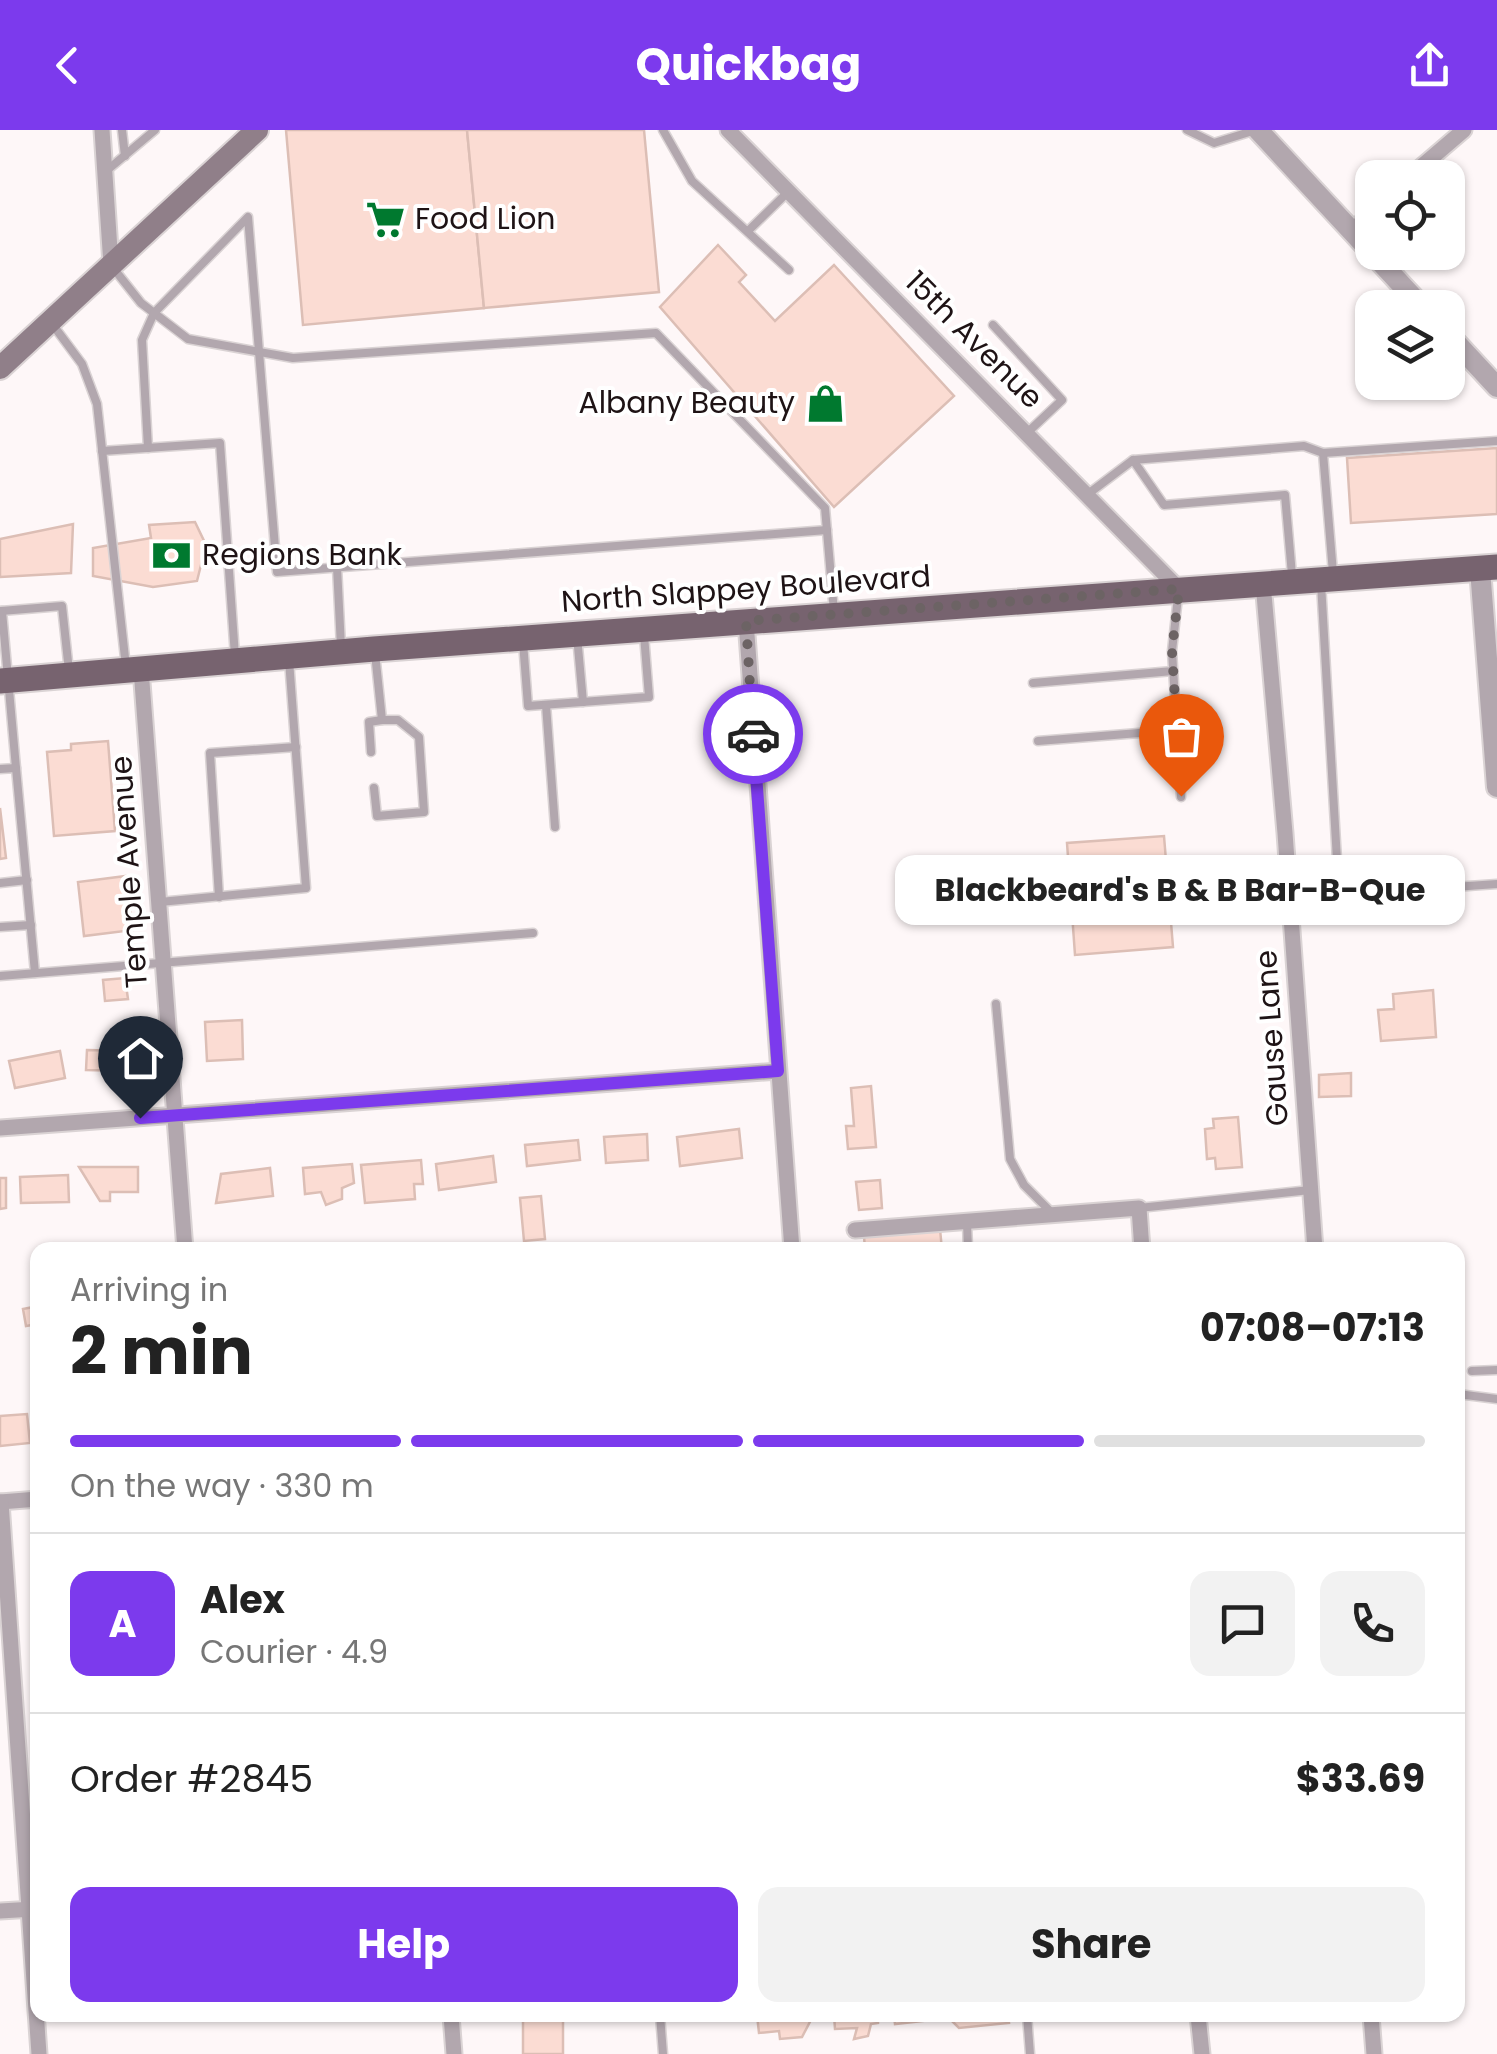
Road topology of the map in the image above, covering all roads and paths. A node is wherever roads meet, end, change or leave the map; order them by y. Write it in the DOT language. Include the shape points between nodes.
graph roads {
  1 [pos="102,130"];
  2 [pos="122,130"];
  3 [pos="155,130"];
  4 [pos="257,130"];
  5 [pos="663,130"];
  6 [pos="728,130"];
  7 [pos="1187,130"];
  8 [pos="1257,130"];
  9 [pos="1464,130"];
  10 [pos="125,156"];
  11 [pos="1429,160"];
  12 [pos="105,172"];
  13 [pos="789,192"];
  14 [pos="748,231"];
  15 [pos="1354,231"];
  16 [pos="111,266"];
  17 [pos="788,270"];
  18 [pos="1406,290"];
  19 [pos="154,313"];
  20 [pos="51,321"];
  21 [pos="993,325"];
  22 [pos="262,352"];
  23 [pos="1465,352"];
  24 [pos="0,368"];
  25 [pos="1497,387"];
  26 [pos="1028,433"];
  27 [pos="1497,440"];
  28 [pos="148,448"];
  29 [pos="102,451"];
  30 [pos="1323,453"];
  31 [pos="1133,460"];
  32 [pos="1088,494"];
  33 [pos="827,530"];
  34 [pos="338,568"];
  35 [pos="1488,568"];
  36 [pos="1327,579"];
  37 [pos="1292,581"];
  38 [pos="1263,583"];
  39 [pos="1179,589"];
  40 [pos="1,611"];
  41 [pos="835,614"];
  42 [pos="746,621"];
  43 [pos="644,629"];
  44 [pos="577,634"];
  45 [pos="523,638"];
  46 [pos="374,649"];
  47 [pos="342,652"];
  48 [pos="289,656"];
  49 [pos="235,660"];
  50 [pos="134,669"];
  51 [pos="1173,671"];
  52 [pos="69,675"];
  53 [pos="5,681"];
  54 [pos="1033,683"];
  55 [pos="1493,688"];
  56 [pos="584,702"];
  57 [pos="546,705"];
  58 [pos="382,720"];
  59 [pos="1177,730"];
  60 [pos="1038,740"];
  61 [pos="296,746"];
  62 [pos="371,752"];
  63 [pos="16,768"];
  64 [pos="0,770"];
  65 [pos="1496,774"];
  66 [pos="1497,787"];
  67 [pos="374,788"];
  68 [pos="1181,796"];
  69 [pos="555,827"];
  70 [pos="26,880"];
  71 [pos="0,883"];
  72 [pos="1497,884"];
  73 [pos="219,897"];
  74 [pos="158,902"];
  75 [pos="31,925"];
  76 [pos="0,927"];
  77 [pos="532,933"];
  78 [pos="163,962"];
  79 [pos="35,973"];
  80 [pos="0,976"];
  81 [pos="996,1004"];
  82 [pos="778,1071"];
  83 [pos="176,1116"];
  84 [pos="0,1128"];
  85 [pos="1310,1190"];
  86 [pos="1139,1208"];
  87 [pos="1054,1215"];
  88 [pos="966,1222"];
  89 [pos="856,1230"];
  90 [pos="184,1242"];
  91 [pos="791,1242"];
  92 [pos="967,1242"];
  93 [pos="1141,1242"];
  94 [pos="1314,1242"];
  95 [pos="1497,1370"];
  96 [pos="1472,1371"];
  97 [pos="1465,1395"];
  98 [pos="1497,1399"];
  99 [pos="30,1500"];
  100 [pos="1,1502"];
  101 [pos="30,1883"];
  102 [pos="30,1909"];
  103 [pos="0,1911"];
  104 [pos="37,2022"];
  105 [pos="452,2022"];
  106 [pos="661,2022"];
  107 [pos="1028,2022"];
  108 [pos="1199,2022"];
  109 [pos="1372,2022"];
  110 [pos="39,2054"];
  111 [pos="454,2054"];
  112 [pos="663,2054"];
  113 [pos="1030,2054"];
  114 [pos="1202,2054"];
  115 [pos="1374,2054"];
  1 -- 12 [label="street"];
  2 -- 10 [label="lane"];
  3 -- 10 [label="lane"];
  4 -- 16 [label="main road"];
  5 -- 14 [label="lane" via="692,181"];
  6 -- 13 [label="street, 15th Avenue"];
  7 -- 8 [label="lane" via="1214,142"];
  8 -- 15 [label="street"];
  9 -- 11 [label="street"];
  10 -- 12 [label="lane"];
  12 -- 16 [label="street"];
  13 -- 14 [label="lane"];
  13 -- 26 [label="street, 15th Avenue"];
  14 -- 17 [label="lane"];
  15 -- 18 [label="street"];
  16 -- 19 [label="lane"];
  16 -- 20 [label="main road"];
  19 -- 22 [label="lane" via="188,339"];
  19 -- 22 [label="lane" via="248,218"];
  19 -- 28 [label="lane" via="142,340"];
  20 -- 24 [label="main road"];
  20 -- 29 [label="lane" via="82,364 97,404"];
  21 -- 26 [label="lane" via="1062,400"];
  22 -- 33 [label="lane" via="292,358 656,333 826,508"];
  22 -- 34 [label="lane" via="277,572"];
  23 -- 25 [label="street"];
  26 -- 32 [label="street, 15th Avenue"];
  27 -- 30 [label="lane"];
  28 -- 29 [label="lane"];
  28 -- 49 [label="lane" via="220,443"];
  29 -- 50 [label="lane"];
  30 -- 31 [label="lane" via="1304,446"];
  30 -- 36 [label="lane"];
  31 -- 32 [label="lane"];
  31 -- 37 [label="lane" via="1164,505 1284,496"];
  32 -- 39 [label="street, 15th Avenue"];
  33 -- 34 [label="lane"];
  33 -- 41 [label="lane"];
  34 -- 47 [label="lane"];
  35 -- 36 [label="main road, North Slappey Boulevard"];
  35 -- 55 [label="street"];
  36 -- 37 [label="main road, North Slappey Boulevard"];
  36 -- 72 [label="lane" via="1339,895"];
  37 -- 38 [label="main road, North Slappey Boulevard"];
  38 -- 39 [label="main road, North Slappey Boulevard"];
  38 -- 85 [label="street, Gause Lane"];
  39 -- 41 [label="main road, North Slappey Boulevard"];
  39 -- 51 [label="lane"];
  40 -- 52 [label="lane" via="62,606"];
  40 -- 53 [label="lane"];
  41 -- 42 [label="main road, North Slappey Boulevard"];
  42 -- 43 [label="main road, North Slappey Boulevard"];
  42 -- 82 [label="street"];
  43 -- 44 [label="main road, North Slappey Boulevard"];
  43 -- 56 [label="lane" via="649,697"];
  44 -- 45 [label="main road, North Slappey Boulevard"];
  44 -- 56 [label="lane"];
  45 -- 46 [label="main road, North Slappey Boulevard"];
  45 -- 57 [label="lane" via="528,706"];
  46 -- 47 [label="main road, North Slappey Boulevard"];
  46 -- 58 [label="lane"];
  47 -- 48 [label="main road, North Slappey Boulevard"];
  48 -- 49 [label="main road, North Slappey Boulevard"];
  48 -- 61 [label="lane"];
  49 -- 50 [label="main road, North Slappey Boulevard"];
  50 -- 52 [label="main road, North Slappey Boulevard"];
  50 -- 74 [label="street, Temple Avenue"];
  51 -- 54 [label="lane"];
  51 -- 59 [label="lane"];
  52 -- 53 [label="main road, North Slappey Boulevard"];
  53 -- 63 [label="lane"];
  55 -- 65 [label="street"];
  56 -- 57 [label="lane"];
  57 -- 69 [label="lane"];
  58 -- 62 [label="lane" via="369,722"];
  58 -- 67 [label="lane" via="398,720 419,737 424,812 376,816"];
  59 -- 60 [label="lane"];
  59 -- 68 [label="lane"];
  61 -- 73 [label="lane" via="210,754"];
  61 -- 73 [label="lane" via="306,888"];
  63 -- 64 [label="lane"];
  63 -- 70 [label="lane"];
  65 -- 66 [label="street"];
  70 -- 71 [label="lane"];
  70 -- 75 [label="lane"];
  73 -- 74 [label="lane"];
  74 -- 78 [label="street, Temple Avenue"];
  75 -- 76 [label="lane"];
  75 -- 79 [label="lane"];
  77 -- 78 [label="lane"];
  78 -- 79 [label="lane"];
  78 -- 83 [label="street, Temple Avenue"];
  79 -- 80 [label="lane"];
  81 -- 87 [label="lane" via="1010,1158 1024,1185"];
  82 -- 83 [label="street"];
  82 -- 91 [label="street"];
  83 -- 84 [label="street"];
  83 -- 90 [label="street, Temple Avenue"];
  85 -- 86 [label="lane"];
  85 -- 94 [label="street, Gause Lane"];
  86 -- 87 [label="street"];
  86 -- 93 [label="street"];
  87 -- 88 [label="street"];
  88 -- 89 [label="street"];
  88 -- 92 [label="lane"];
  95 -- 96 [label="lane"];
  97 -- 98 [label="lane"];
  99 -- 100 [label="street"];
  100 -- 101 [label="street"];
  102 -- 103 [label="street"];
  104 -- 110 [label="street"];
  105 -- 111 [label="street"];
  106 -- 112 [label="lane"];
  107 -- 113 [label="lane"];
  108 -- 114 [label="street"];
  109 -- 115 [label="street"];
}
